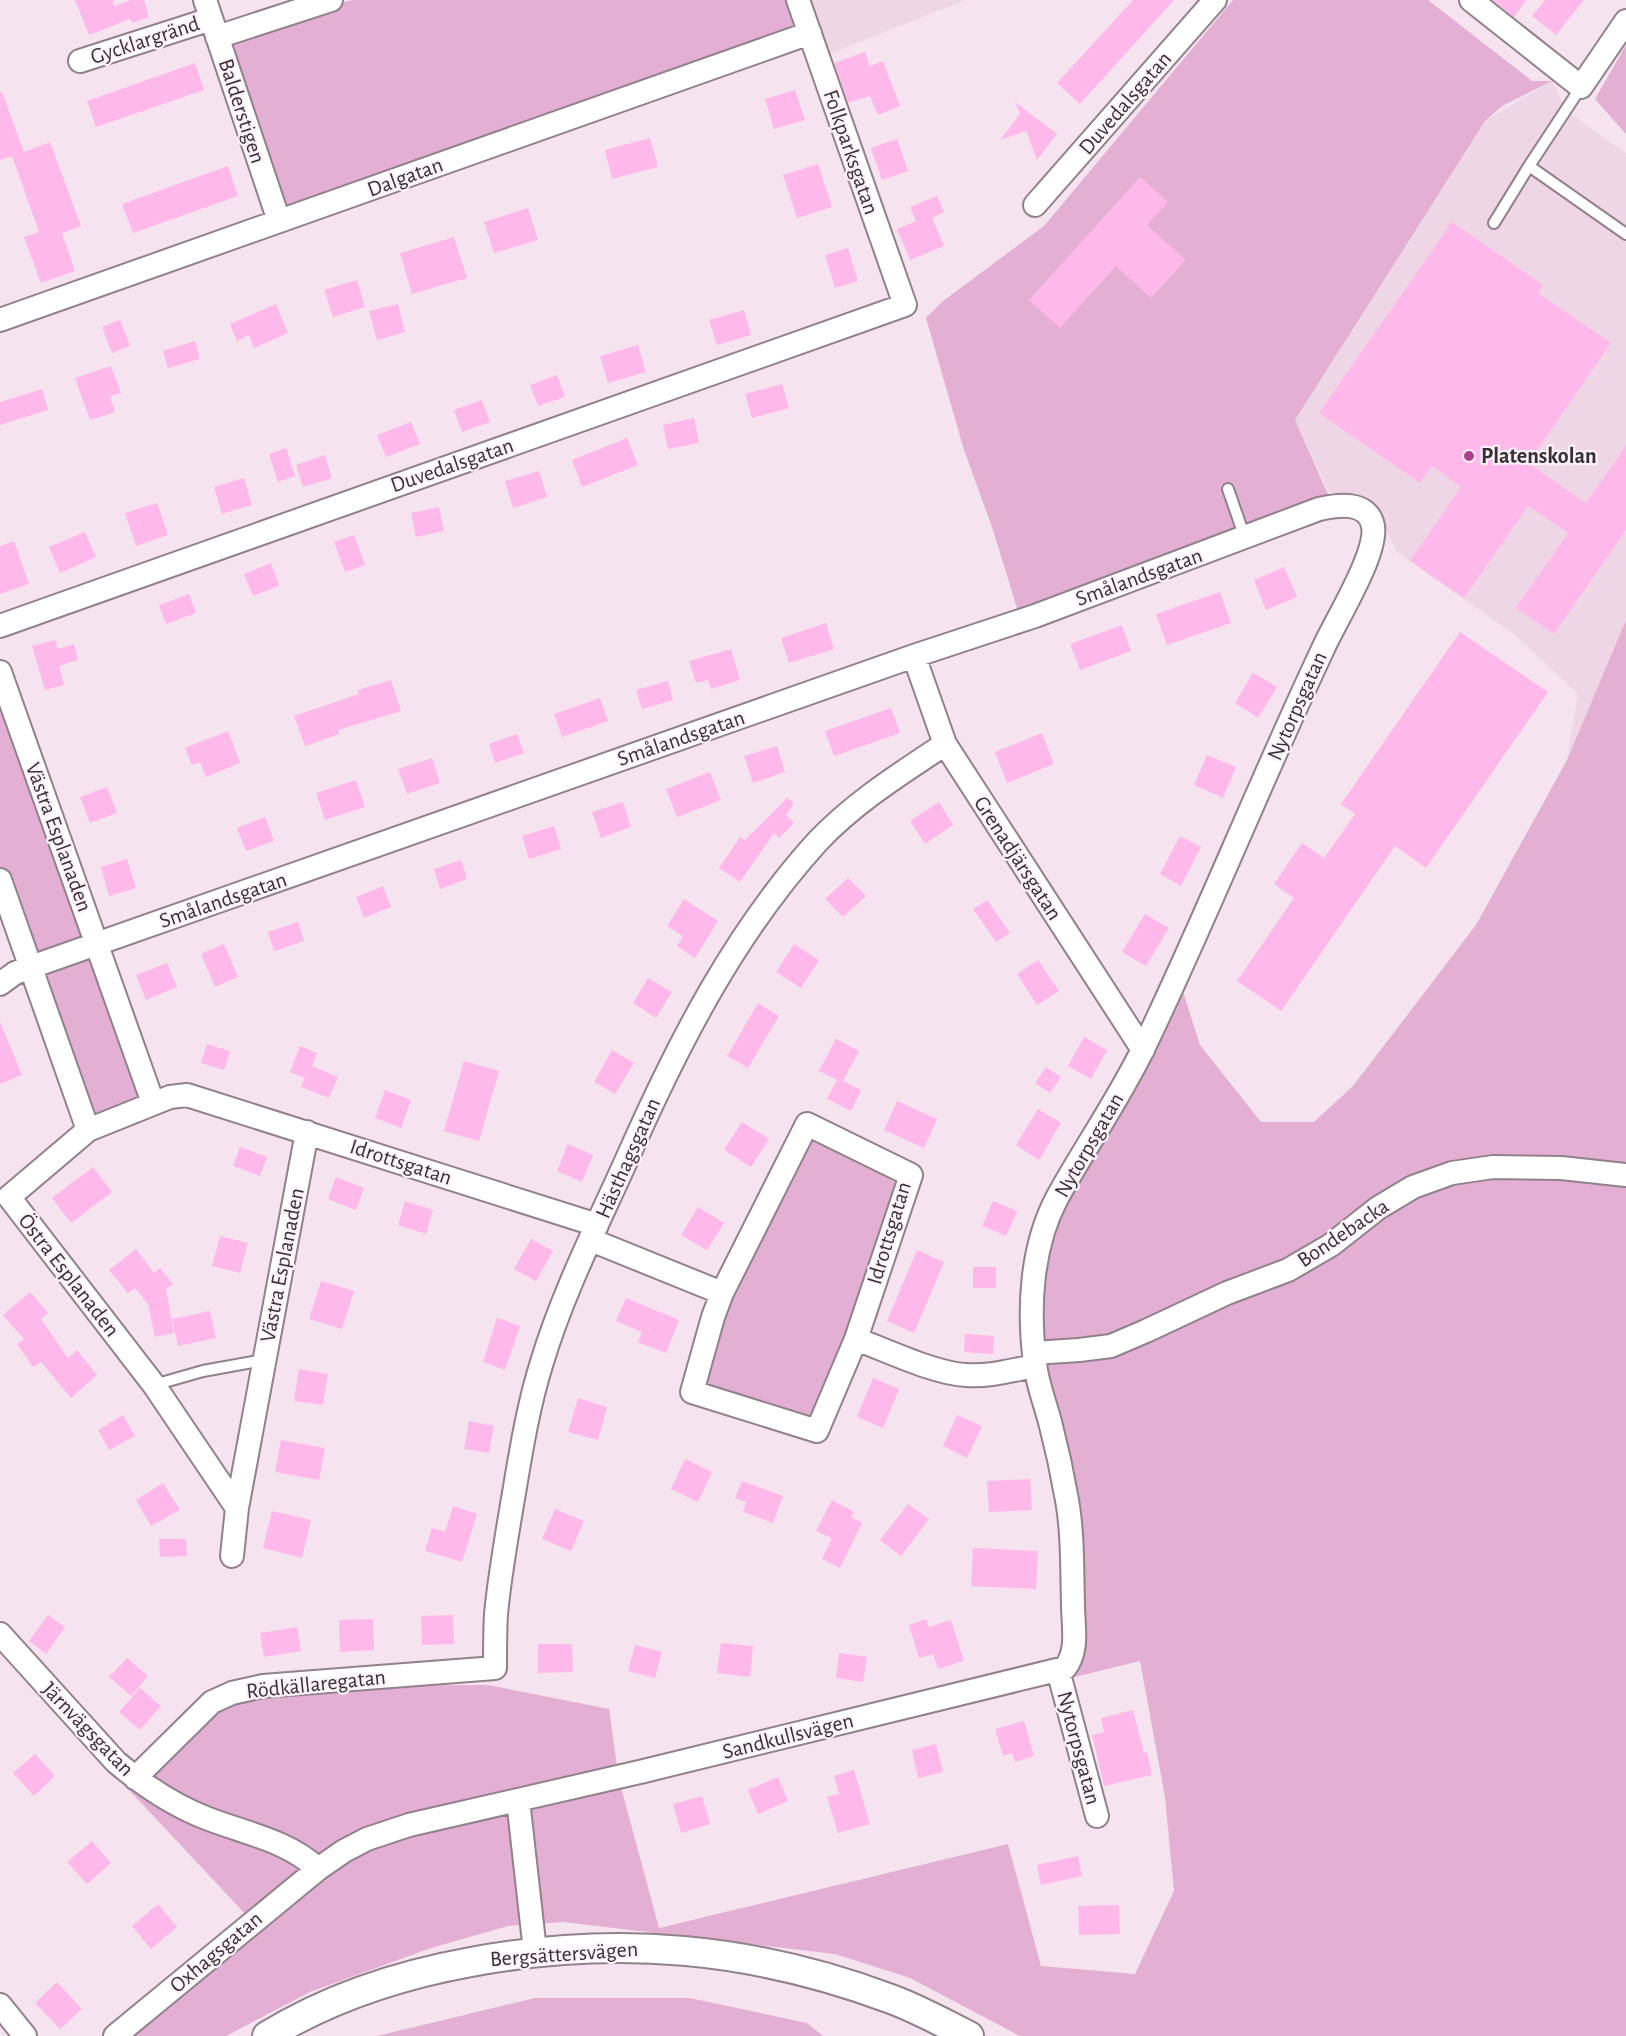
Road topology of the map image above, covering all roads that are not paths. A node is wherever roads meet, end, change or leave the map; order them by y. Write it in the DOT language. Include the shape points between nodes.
graph roads {
  1 [pos="331,0"];
  2 [pos="798,0"];
  3 [pos="1215,0"];
  4 [pos="1471,0"];
  5 [pos="211,19"];
  6 [pos="1626,21"];
  7 [pos="810,33"];
  8 [pos="80,61"];
  9 [pos="1581,87"];
  10 [pos="1529,166"];
  11 [pos="1035,205"];
  12 [pos="279,221"];
  13 [pos="1494,223"];
  14 [pos="1626,234"];
  15 [pos="905,305"];
  16 [pos="0,320"];
  17 [pos="1227,489"];
  18 [pos="1365,512"];
  19 [pos="1245,538"];
  20 [pos="0,626"];
  21 [pos="914,656"];
  22 [pos="0,672"];
  23 [pos="945,744"];
  24 [pos="0,880"];
  25 [pos="97,944"];
  26 [pos="31,967"];
  27 [pos="0,984"];
  28 [pos="1143,1050"];
  29 [pos="153,1102"];
  30 [pos="88,1130"];
  31 [pos="307,1132"];
  32 [pos="1626,1175"];
  33 [pos="594,1233"];
  34 [pos="722,1293"];
  35 [pos="856,1339"];
  36 [pos="1034,1359"];
  37 [pos="264,1360"];
  38 [pos="154,1385"];
  39 [pos="237,1508"];
  40 [pos="232,1556"];
  41 [pos="0,1634"];
  42 [pos="495,1668"];
  43 [pos="1058,1670"];
  44 [pos="135,1778"];
  45 [pos="518,1800"];
  46 [pos="1097,1816"];
  47 [pos="318,1869"];
  48 [pos="535,1952"];
  49 [pos="0,2005"];
  50 [pos="25,2036"];
  51 [pos="115,2036"];
  52 [pos="267,2036"];
  53 [pos="969,2036"];
  1 -- 5 [label="street, Gycklargränd"];
  2 -- 7 [label="street, Folkparksgatan"];
  3 -- 11 [label="street, Duvedalsgatan"];
  4 -- 9 [label="street"];
  5 -- 8 [label="street, Gycklargränd"];
  5 -- 12 [label="street, Balderstigen"];
  6 -- 9 [label="street"];
  7 -- 12 [label="street, Dalgatan"];
  7 -- 15 [label="street, Folkparksgatan"];
  9 -- 10 [label="lane"];
  10 -- 13 [label="lane"];
  10 -- 14 [label="lane"];
  12 -- 16 [label="street, Dalgatan"];
  15 -- 20 [label="street, Duvedalsgatan"];
  17 -- 19 [label="lane"];
  18 -- 19 [label="street, Smålandsgatan" via="1341,504"];
  18 -- 28 [label="street, Nytorpsgatan" via="1373,524 1366,562 1322,650"];
  19 -- 21 [label="street, Smålandsgatan"];
  21 -- 23 [label="street, Grenadjärsgatan"];
  21 -- 25 [label="street, Smålandsgatan"];
  22 -- 25 [label="street, Västra Esplanaden"];
  23 -- 28 [label="street, Grenadjärsgatan"];
  23 -- 33 [label="street, Hästhagsgatan" via="865,797 784,880 723,968 677,1052"];
  24 -- 26 [label="street"];
  25 -- 26 [label="street, Smålandsgatan"];
  25 -- 29 [label="street, Västra Esplanaden"];
  26 -- 27 [label="street, Smålandsgatan" via="15,972"];
  26 -- 30 [label="street"];
  28 -- 36 [label="street, Nytorpsgatan" via="1056,1202 1040,1244 1032,1311"];
  29 -- 30 [label="street"];
  29 -- 31 [label="street" via="187,1095"];
  30 -- 38 [label="street, Östra Esplanaden" via="9,1197"];
  31 -- 33 [label="street, Idrottsgatan"];
  31 -- 37 [label="street, Västra Esplanaden"];
  32 -- 36 [label="street, Bondebacka" via="1561,1168 1493,1167 1452,1173 1413,1187 1288,1270 1111,1346"];
  33 -- 34 [label="street, Idrottsgatan"];
  33 -- 42 [label="street, Hästhagsgatan" via="558,1315 526,1423 502,1564"];
  34 -- 35 [label="street, Idrottsgatan" via="692,1392 817,1431"];
  34 -- 35 [label="street, Idrottsgatan" via="807,1124 911,1175"];
  35 -- 36 [label="street" via="965,1376 990,1375"];
  36 -- 43 [label="street, Nytorpsgatan" via="1067,1500 1074,1647 1071,1660"];
  37 -- 38 [label="lane"];
  37 -- 39 [label="street, Västra Esplanaden"];
  38 -- 39 [label="street, Östra Esplanaden"];
  39 -- 40 [label="street, Västra Esplanaden"];
  41 -- 44 [label="street, Järnvägsgatan"];
  42 -- 44 [label="street, Rödkällaregatan" via="263,1686 232,1693 212,1702"];
  43 -- 45 [label="street, Sandkullsvägen"];
  43 -- 46 [label="street, Nytorpsgatan"];
  44 -- 47 [label="street, Järnvägsgatan" via="205,1818 285,1846"];
  45 -- 47 [label="street, Sandkullsvägen" via="388,1831 344,1851"];
  45 -- 48 [label="street"];
  47 -- 51 [label="street, Oxhagsgatan"];
  48 -- 52 [label="street, Bergsättersvägen" via="448,1966 366,1988"];
  48 -- 53 [label="street, Bergsättersvägen" via="643,1947 762,1961 893,1999"];
  49 -- 50 [label="street"];
}
